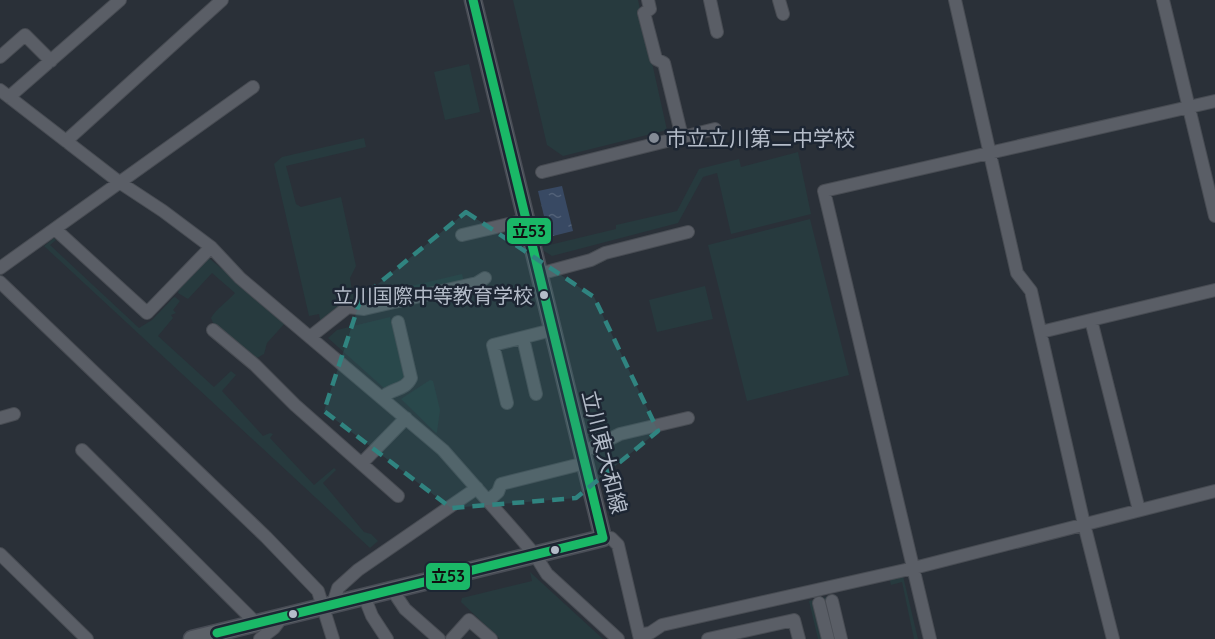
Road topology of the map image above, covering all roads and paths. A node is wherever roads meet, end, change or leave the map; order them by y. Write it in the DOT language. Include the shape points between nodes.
graph roads {
  1 [pos="120,0"];
  2 [pos="222,0"];
  3 [pos="473,0"];
  4 [pos="648,0"];
  5 [pos="710,0"];
  6 [pos="779,0"];
  7 [pos="956,0"];
  8 [pos="1163,0"];
  9 [pos="783,14"];
  10 [pos="717,32"];
  11 [pos="0,57"];
  12 [pos="51,61"];
  13 [pos="253,87"];
  14 [pos="5,94"];
  15 [pos="1215,101"];
  16 [pos="1188,108"];
  17 [pos="715,129"];
  18 [pos="682,137"];
  19 [pos="66,141"];
  20 [pos="990,154"];
  21 [pos="542,172"];
  22 [pos="119,182"];
  23 [pos="1215,216"];
  24 [pos="526,220"];
  25 [pos="56,230"];
  26 [pos="688,232"];
  27 [pos="462,235"];
  28 [pos="211,247"];
  29 [pos="0,268"];
  30 [pos="539,274"];
  31 [pos="485,278"];
  32 [pos="0,282"];
  33 [pos="1215,290"];
  34 [pos="1092,320"];
  35 [pos="399,322"];
  36 [pos="213,330"];
  37 [pos="552,330"];
  38 [pos="1041,332"];
  39 [pos="310,337"];
  40 [pos="523,338"];
  41 [pos="536,394"];
  42 [pos="382,398"];
  43 [pos="507,404"];
  44 [pos="14,414"];
  45 [pos="0,418"];
  46 [pos="406,418"];
  47 [pos="688,418"];
  48 [pos="82,450"];
  49 [pos="583,457"];
  50 [pos="362,463"];
  51 [pos="477,488"];
  52 [pos="1215,491"];
  53 [pos="398,496"];
  54 [pos="489,500"];
  55 [pos="1139,510"];
  56 [pos="1084,524"];
  57 [pos="603,538"];
  58 [pos="0,555"];
  59 [pos="535,555"];
  60 [pos="914,568"];
  61 [pos="393,591"];
  62 [pos="364,596"];
  63 [pos="328,605"];
  64 [pos="258,631"];
  65 [pos="212,637"];
  66 [pos="648,637"];
  67 [pos="87,639"];
  68 [pos="192,639"];
  69 [pos="333,639"];
  70 [pos="387,639"];
  71 [pos="439,639"];
  72 [pos="452,639"];
  73 [pos="491,639"];
  74 [pos="618,639"];
  75 [pos="708,639"];
  76 [pos="799,639"];
  77 [pos="828,639"];
  78 [pos="841,639"];
  79 [pos="930,639"];
  80 [pos="1113,639"];
  1 -- 12 [label="street"];
  2 -- 19 [label="street"];
  3 -- 24 [label="main road, 立川東大和線"];
  4 -- 18 [label="street" via="650,9 644,13 656,59 664,63"];
  5 -- 10 [label="street"];
  6 -- 9 [label="street"];
  7 -- 20 [label="street"];
  8 -- 16 [label="street"];
  11 -- 12 [label="street" via="25,35"];
  12 -- 14 [label="street"];
  13 -- 22 [label="street"];
  14 -- 19 [label="street"];
  15 -- 16 [label="street"];
  16 -- 20 [label="street"];
  16 -- 23 [label="street"];
  17 -- 18 [label="street"];
  18 -- 21 [label="street"];
  19 -- 22 [label="street"];
  20 -- 38 [label="street" via="1017,273 1030,291"];
  20 -- 60 [label="street" via="824,192"];
  22 -- 25 [label="street"];
  22 -- 28 [label="street"];
  24 -- 27 [label="street"];
  24 -- 30 [label="main road, 立川東大和線"];
  25 -- 28 [label="street" via="147,313"];
  25 -- 29 [label="street"];
  26 -- 30 [label="street"];
  28 -- 39 [label="street" via="240,278"];
  30 -- 37 [label="main road, 立川東大和線"];
  31 -- 39 [label="street" via="364,309 348,307"];
  32 -- 63 [label="street" via="266,537"];
  33 -- 34 [label="street"];
  34 -- 38 [label="street"];
  34 -- 55 [label="street"];
  35 -- 42 [label="street" via="411,378 405,386"];
  36 -- 50 [label="street"];
  37 -- 40 [label="street"];
  37 -- 49 [label="main road, 立川東大和線"];
  38 -- 56 [label="street"];
  39 -- 42 [label="street"];
  40 -- 41 [label="street"];
  40 -- 43 [label="street" via="493,345"];
  42 -- 46 [label="street"];
  44 -- 45 [label="street"];
  46 -- 50 [label="street"];
  46 -- 51 [label="street" via="443,450"];
  47 -- 49 [label="street" via="620,434 592,447"];
  48 -- 64 [label="street"];
  49 -- 54 [label="street" via="501,484"];
  49 -- 57 [label="main road, 立川東大和線"];
  50 -- 53 [label="street"];
  51 -- 54 [label="street"];
  51 -- 63 [label="street" via="358,570 338,588"];
  52 -- 55 [label="street"];
  54 -- 59 [label="street"];
  55 -- 56 [label="street"];
  56 -- 60 [label="street"];
  56 -- 80 [label="street"];
  57 -- 59 [label="main road, 立川東大和線"];
  57 -- 66 [label="street" via="611,538 618,545"];
  58 -- 67 [label="street"];
  59 -- 61 [label="main road, 立川東大和線"];
  59 -- 74 [label="street" via="548,574"];
  60 -- 66 [label="street" via="662,624"];
  60 -- 79 [label="street"];
  61 -- 62 [label="main road, 立川東大和線"];
  61 -- 71 [label="street" via="405,609"];
  62 -- 63 [label="main road, 立川東大和線"];
  62 -- 70 [label="street"];
  63 -- 64 [label="main road, 立川東大和線" via="283,616"];
  63 -- 69 [label="street"];
  64 -- 65 [label="main road, 立川東大和線"];
  65 -- 68 [label="main road, 立川東大和線"];
  72 -- 73 [label="street" via="469,620"];
  75 -- 76 [label="street" via="794,620"];
  77 -- 78 [label="street" via="826,602"];
}
